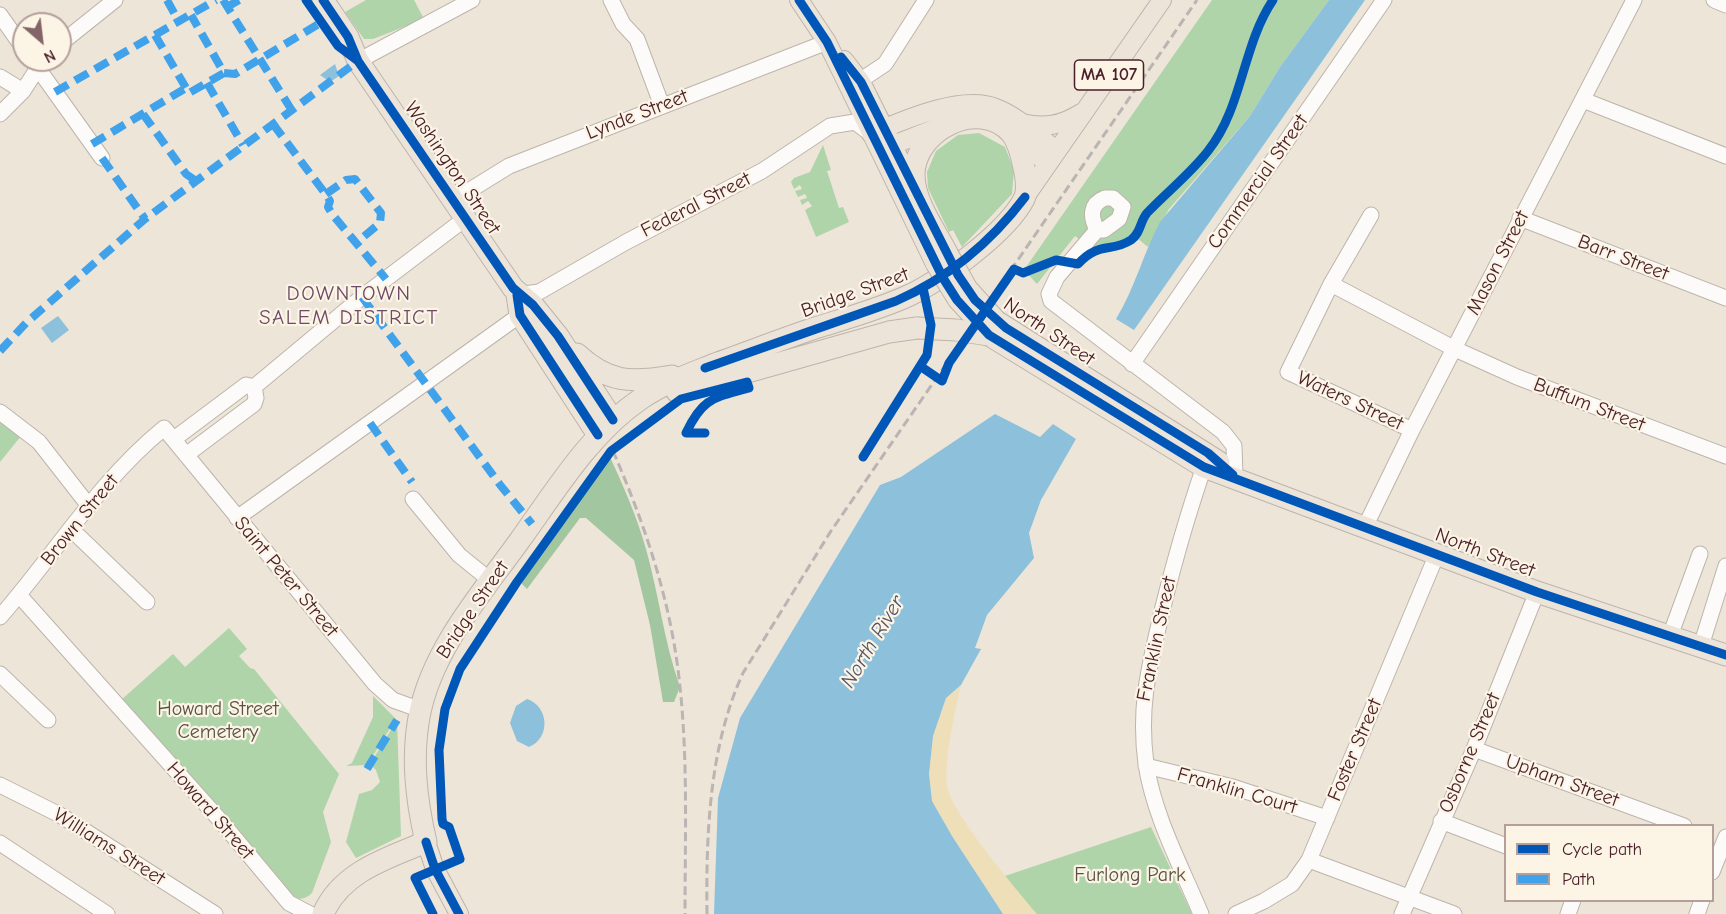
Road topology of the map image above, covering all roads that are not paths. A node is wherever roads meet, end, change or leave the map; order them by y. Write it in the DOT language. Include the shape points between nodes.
graph roads {
  1 [pos="115,0"];
  2 [pos="306,0"];
  3 [pos="323,0"];
  4 [pos="472,0"];
  5 [pos="611,0"];
  6 [pos="799,0"];
  7 [pos="926,0"];
  8 [pos="1162,0"];
  9 [pos="1384,0"];
  10 [pos="1634,0"];
  11 [pos="1714,0"];
  12 [pos="1726,5"];
  13 [pos="0,15"];
  14 [pos="12,32"];
  15 [pos="72,34"];
  16 [pos="826,42"];
  17 [pos="358,61"];
  18 [pos="32,72"];
  19 [pos="44,72"];
  20 [pos="0,77"];
  21 [pos="855,85"];
  22 [pos="23,91"];
  23 [pos="1583,100"];
  24 [pos="662,106"];
  25 [pos="1085,111"];
  26 [pos="0,114"];
  27 [pos="946,124"];
  28 [pos="1016,128"];
  29 [pos="878,130"];
  30 [pos="887,148"];
  31 [pos="1726,156"];
  32 [pos="1053,157"];
  33 [pos="102,158"];
  34 [pos="917,194"];
  35 [pos="1025,197"];
  36 [pos="453,200"];
  37 [pos="1371,215"];
  38 [pos="466,218"];
  39 [pos="1520,218"];
  40 [pos="1097,230"];
  41 [pos="942,260"];
  42 [pos="1331,284"];
  43 [pos="1726,298"];
  44 [pos="519,305"];
  45 [pos="993,328"];
  46 [pos="558,336"];
  47 [pos="1455,349"];
  48 [pos="1132,364"];
  49 [pos="705,369"];
  50 [pos="254,387"];
  51 [pos="633,405"];
  52 [pos="0,412"];
  53 [pos="605,428"];
  54 [pos="1412,430"];
  55 [pos="169,433"];
  56 [pos="186,455"];
  57 [pos="1726,456"];
  58 [pos="1206,460"];
  59 [pos="1235,476"];
  60 [pos="413,499"];
  61 [pos="89,506"];
  62 [pos="237,518"];
  63 [pos="1365,527"];
  64 [pos="71,529"];
  65 [pos="1437,554"];
  66 [pos="1700,554"];
  67 [pos="1726,566"];
  68 [pos="491,581"];
  69 [pos="1537,592"];
  70 [pos="19,595"];
  71 [pos="147,602"];
  72 [pos="0,617"];
  73 [pos="1670,636"];
  74 [pos="1701,646"];
  75 [pos="1726,655"];
  76 [pos="0,674"];
  77 [pos="421,710"];
  78 [pos="48,720"];
  79 [pos="1474,748"];
  80 [pos="1146,766"];
  81 [pos="0,785"];
  82 [pos="1326,818"];
  83 [pos="1442,821"];
  84 [pos="1681,824"];
  85 [pos="1722,839"];
  86 [pos="426,842"];
  87 [pos="0,843"];
  88 [pos="1504,845"];
  89 [pos="1309,860"];
  90 [pos="1714,868"];
  91 [pos="1408,897"];
  92 [pos="107,914"];
  93 [pos="215,914"];
  94 [pos="310,914"];
  95 [pos="323,914"];
  96 [pos="459,914"];
  97 [pos="1201,914"];
  98 [pos="1236,914"];
  99 [pos="1402,914"];
  100 [pos="1454,914"];
  1 -- 15 [label="street"];
  2 -- 17 [label="highway, Washington Street" via="338,46"];
  3 -- 17 [label="highway, Washington Street" via="348,37"];
  4 -- 17 [label="street"];
  5 -- 24 [label="street" via="623,24 637,39"];
  6 -- 16 [label="main road, North Street"];
  7 -- 21 [label="street" via="896,51"];
  8 -- 25 [label="main road, Bridge Street / MA 107"];
  9 -- 48 [label="street, Commercial Street"];
  10 -- 23 [label="street, Mason Street"];
  11 -- 12 [label="street"];
  13 -- 14 [label="street"];
  16 -- 21 [label="main road, North Street"];
  16 -- 24 [label="street, Lynde Street"];
  17 -- 36 [label="highway, Washington Street"];
  18 -- 22 [label="street"];
  19 -- 33 [label="street"];
  20 -- 22 [label="street"];
  21 -- 29 [label="main road, North Street"];
  22 -- 26 [label="street"];
  23 -- 31 [label="street"];
  23 -- 39 [label="street, Mason Street"];
  24 -- 36 [label="street, Lynde Street" via="509,166"];
  25 -- 28 [label="main road" via="1050,126"];
  25 -- 32 [label="main road, Bridge Street / MA 107"];
  27 -- 28 [label="highway" via="974,118"];
  27 -- 30 [label="main road"];
  27 -- 34 [label="highway" via="933,134 918,157 914,177"];
  28 -- 29 [label="main road" via="996,108 979,104 926,114"];
  28 -- 32 [label="main road"];
  28 -- 35 [label="highway"];
  29 -- 30 [label="main road, North Street"];
  29 -- 44 [label="street, Federal Street" via="855,122 830,126 762,171 626,242"];
  30 -- 34 [label="main road, North Street"];
  30 -- 41 [label="main road, North Street"];
  32 -- 35 [label="main road, Bridge Street / MA 107"];
  34 -- 41 [label="highway, North Street"];
  35 -- 49 [label="highway, Bridge Street / MA 107" via="978,249 922,288"];
  36 -- 38 [label="highway, Washington Street"];
  37 -- 42 [label="street"];
  38 -- 44 [label="highway, Washington Street"];
  38 -- 50 [label="street" via="362,297"];
  39 -- 43 [label="street, Barr Street"];
  39 -- 47 [label="street, Mason Street"];
  40 -- 48 [label="street, North Street" via="1057,277 1049,294 1057,308"];
  41 -- 45 [label="highway, North Street, bridge"];
  42 -- 47 [label="street, Buffum Street"];
  42 -- 54 [label="street, Waters Street" via="1288,372"];
  44 -- 46 [label="highway, Washington Street" via="533,305"];
  44 -- 53 [label="highway, Washington Street"];
  44 -- 62 [label="street, Federal Street"];
  45 -- 51 [label="highway, bridge" via="889,332"];
  45 -- 58 [label="highway, North Street"];
  46 -- 49 [label="highway" via="585,361 615,379 657,379"];
  46 -- 53 [label="highway, Washington Street"];
  47 -- 54 [label="street, Mason Street"];
  47 -- 57 [label="street, Buffum Street" via="1517,377"];
  48 -- 59 [label="street, North Street" via="1230,438 1236,455"];
  49 -- 51 [label="highway, Bridge Street / MA 107" via="663,386"];
  50 -- 55 [label="street, Brown Street" via="246,385"];
  50 -- 56 [label="street" via="254,404"];
  51 -- 53 [label="highway, Bridge Street / MA 107"];
  52 -- 61 [label="street" via="39,442"];
  53 -- 68 [label="highway, Bridge Street / MA 107"];
  54 -- 63 [label="street, Mason Street"];
  55 -- 56 [label="street, Saint Peter Street"];
  55 -- 61 [label="street, Brown Street" via="137,451"];
  56 -- 62 [label="street, Saint Peter Street"];
  58 -- 59 [label="highway, North Street"];
  58 -- 80 [label="street, Franklin Street" via="1176,552 1147,669 1142,714"];
  59 -- 63 [label="highway, North Street"];
  60 -- 68 [label="street" via="459,555"];
  61 -- 64 [label="street, Brown Street"];
  62 -- 77 [label="street, Saint Peter Street" via="375,684 393,700"];
  63 -- 65 [label="highway, North Street"];
  64 -- 70 [label="street, Brown Street"];
  64 -- 71 [label="street"];
  65 -- 69 [label="highway, North Street"];
  65 -- 82 [label="street, Foster Street"];
  66 -- 73 [label="street"];
  67 -- 74 [label="street"];
  68 -- 77 [label="highway, Bridge Street / MA 107" via="446,647 432,674"];
  69 -- 73 [label="highway, North Street"];
  69 -- 79 [label="street, Osborne Street"];
  70 -- 72 [label="street, Brown Street"];
  70 -- 94 [label="street, Howard Street" via="289,903"];
  73 -- 74 [label="highway, North Street"];
  74 -- 75 [label="highway, North Street"];
  76 -- 78 [label="street"];
  77 -- 86 [label="highway, Bridge Street / MA 107" via="415,771"];
  79 -- 83 [label="street, Osborne Street"];
  79 -- 84 [label="street, Upham Street"];
  80 -- 82 [label="street, Franklin Court" via="1233,787"];
  80 -- 97 [label="street, Franklin Street" via="1159,813"];
  81 -- 93 [label="street, Williams Street" via="60,815"];
  82 -- 89 [label="street, Foster Street"];
  83 -- 88 [label="street"];
  83 -- 91 [label="street, Osborne Street"];
  85 -- 90 [label="street"];
  86 -- 95 [label="highway" via="361,871 335,894"];
  86 -- 96 [label="main road, MA 107" via="435,869"];
  87 -- 92 [label="street"];
  89 -- 91 [label="street"];
  89 -- 98 [label="street, Foster Street" via="1292,884"];
  91 -- 99 [label="street, Osborne Street"];
  91 -- 100 [label="street"];
}
